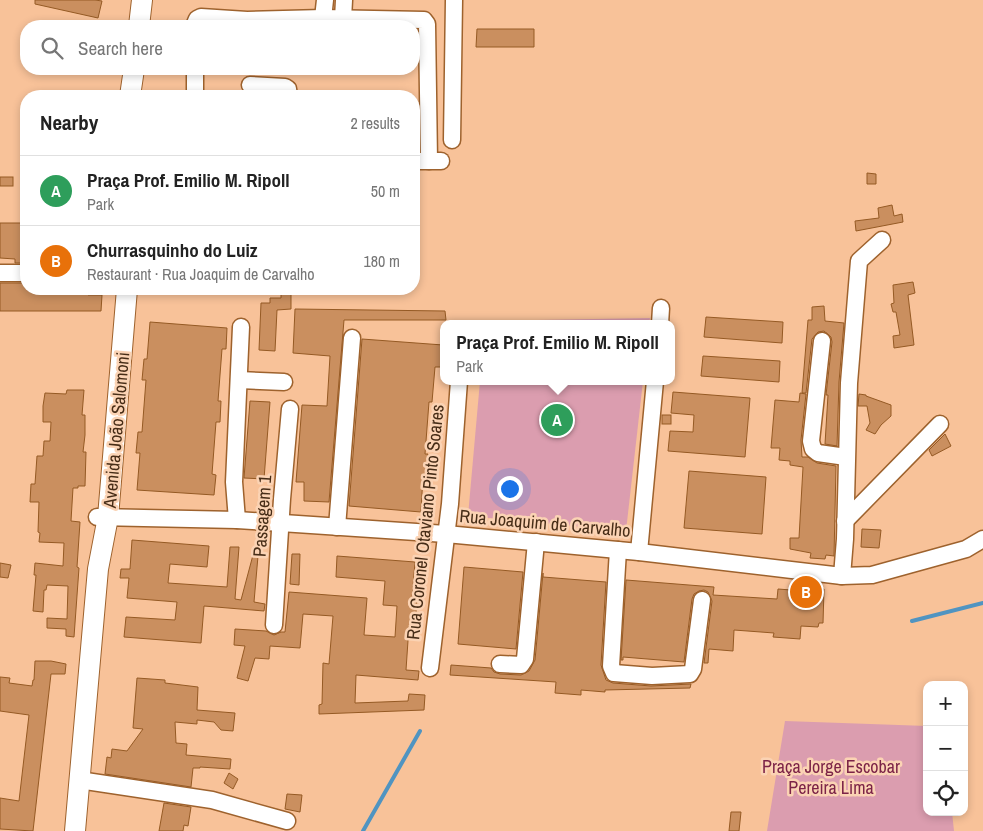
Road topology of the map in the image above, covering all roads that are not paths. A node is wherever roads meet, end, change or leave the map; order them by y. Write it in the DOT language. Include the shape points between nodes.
graph roads {
  1 [pos="142,0"];
  2 [pos="454,0"];
  3 [pos="324,8"];
  4 [pos="343,8"];
  5 [pos="140,20"];
  6 [pos="197,20"];
  7 [pos="224,20"];
  8 [pos="262,20"];
  9 [pos="133,75"];
  10 [pos="195,75"];
  11 [pos="250,83"];
  12 [pos="131,90"];
  13 [pos="195,90"];
  14 [pos="288,90"];
  15 [pos="452,140"];
  16 [pos="428,161"];
  17 [pos="882,240"];
  18 [pos="0,273"];
  19 [pos="20,274"];
  20 [pos="116,295"];
  21 [pos="126,295"];
  22 [pos="241,327"];
  23 [pos="352,338"];
  24 [pos="822,341"];
  25 [pos="239,380"];
  26 [pos="284,382"];
  27 [pos="459,385"];
  28 [pos="655,385"];
  29 [pos="290,409"];
  30 [pos="940,424"];
  31 [pos="846,457"];
  32 [pos="102,517"];
  33 [pos="237,520"];
  34 [pos="844,521"];
  35 [pos="280,524"];
  36 [pos="337,527"];
  37 [pos="446,534"];
  38 [pos="983,539"];
  39 [pos="536,542"];
  40 [pos="618,550"];
  41 [pos="639,552"];
  42 [pos="842,576"];
  43 [pos="702,600"];
  44 [pos="274,625"];
  45 [pos="500,664"];
  46 [pos="430,668"];
  47 [pos="79,780"];
  48 [pos="287,821"];
  49 [pos="75,831"];
  1 -- 5 [label="main road"];
  2 -- 15 [label="street"];
  3 -- 4 [label="street"];
  3 -- 8 [label="street"];
  4 -- 16 [label="street" via="420,18 426,22"];
  6 -- 7 [label="street" via="201,17"];
  9 -- 12 [label="main road"];
  10 -- 13 [label="street"];
  11 -- 14 [label="street" via="285,86"];
  17 -- 31 [label="street" via="859,261 848,383"];
  18 -- 19 [label="street"];
  20 -- 32 [label="main road, Avenida João Salomoni"];
  21 -- 32 [label="main road, Avenida João Salomoni"];
  22 -- 25 [label="street"];
  23 -- 36 [label="street"];
  24 -- 31 [label="street" via="811,441 813,449 818,452"];
  25 -- 26 [label="street"];
  25 -- 33 [label="street" via="234,482"];
  27 -- 37 [label="street, Rua Coronel Otaviano Pinto Soares"];
  28 -- 41 [label="street"];
  29 -- 35 [label="street, Passagem 1"];
  30 -- 34 [label="street"];
  31 -- 34 [label="street"];
  32 -- 33 [label="street, Rua Joaquim de Carvalho"];
  32 -- 47 [label="main road, Avenida João Salomoni"];
  33 -- 35 [label="street, Rua Joaquim de Carvalho"];
  34 -- 42 [label="street"];
  35 -- 36 [label="street, Rua Joaquim de Carvalho"];
  35 -- 44 [label="street, Passagem 1"];
  36 -- 37 [label="street, Rua Joaquim de Carvalho"];
  37 -- 39 [label="street, Rua Joaquim de Carvalho"];
  37 -- 46 [label="street, Rua Coronel Otaviano Pinto Soares"];
  38 -- 42 [label="street, Rua Joaquim de Carvalho" via="966,549 872,575"];
  39 -- 40 [label="street, Rua Joaquim de Carvalho"];
  39 -- 45 [label="street" via="525,659 521,665"];
  40 -- 41 [label="street, Rua Joaquim de Carvalho"];
  40 -- 43 [label="street" via="611,666 614,672 652,676 690,674"];
  41 -- 42 [label="street, Rua Joaquim de Carvalho"];
  47 -- 48 [label="street" via="212,800"];
  47 -- 49 [label="main road, Avenida João Salomoni"];
}
